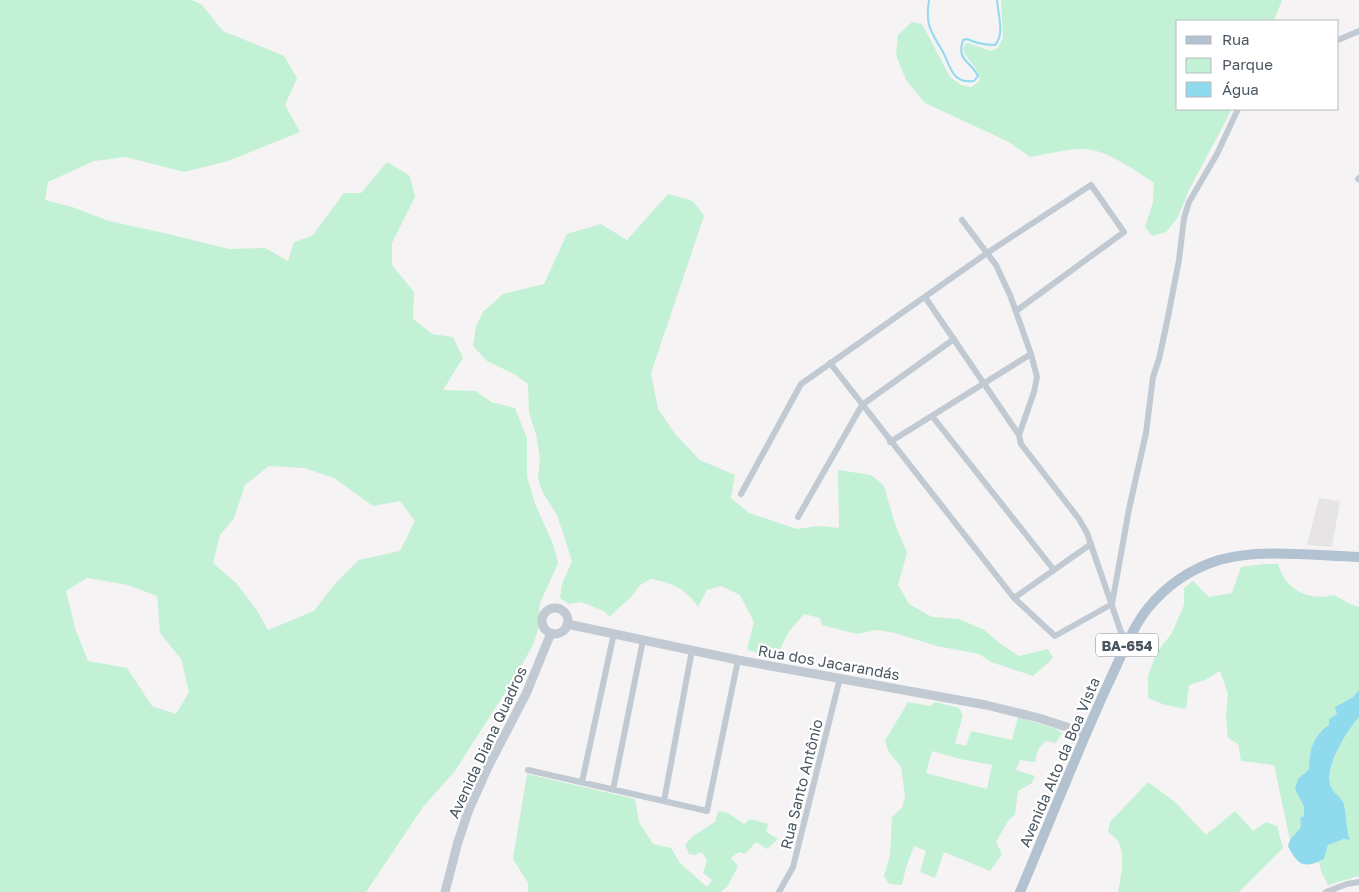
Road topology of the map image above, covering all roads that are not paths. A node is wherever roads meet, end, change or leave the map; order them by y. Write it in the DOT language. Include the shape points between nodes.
graph roads {
  1 [pos="1359,30"];
  2 [pos="1339,40"];
  3 [pos="1238,110"];
  4 [pos="962,220"];
  5 [pos="987,253"];
  6 [pos="925,296"];
  7 [pos="1016,311"];
  8 [pos="954,339"];
  9 [pos="1031,354"];
  10 [pos="830,363"];
  11 [pos="984,383"];
  12 [pos="862,405"];
  13 [pos="932,416"];
  14 [pos="1019,435"];
  15 [pos="890,442"];
  16 [pos="741,494"];
  17 [pos="798,517"];
  18 [pos="1091,544"];
  19 [pos="1359,557"];
  20 [pos="1054,570"];
  21 [pos="1014,598"];
  22 [pos="1112,604"];
  23 [pos="567,624"];
  24 [pos="551,633"];
  25 [pos="614,633"];
  26 [pos="643,640"];
  27 [pos="1128,642"];
  28 [pos="692,650"];
  29 [pos="738,660"];
  30 [pos="840,678"];
  31 [pos="1085,733"];
  32 [pos="528,770"];
  33 [pos="582,782"];
  34 [pos="613,790"];
  35 [pos="664,801"];
  36 [pos="1359,882"];
  37 [pos="445,892"];
  38 [pos="778,892"];
  39 [pos="1020,892"];
  40 [pos="1326,892"];
  1 -- 2 [label="street"];
  3 -- 22 [label="street" via="1217,154 1188,202"];
  4 -- 5 [label="street"];
  5 -- 6 [label="street"];
  5 -- 7 [label="street" via="996,265"];
  5 -- 7 [label="street" via="1090,185 1124,232"];
  6 -- 8 [label="street"];
  6 -- 10 [label="street"];
  7 -- 9 [label="street"];
  8 -- 11 [label="street"];
  8 -- 12 [label="street"];
  9 -- 11 [label="street"];
  9 -- 14 [label="street" via="1036,377 1034,392"];
  10 -- 12 [label="street"];
  10 -- 16 [label="street" via="801,384"];
  11 -- 13 [label="street"];
  11 -- 14 [label="street"];
  12 -- 15 [label="street"];
  12 -- 17 [label="street"];
  13 -- 15 [label="street"];
  13 -- 20 [label="street"];
  14 -- 18 [label="street" via="1021,444 1079,519"];
  15 -- 21 [label="street"];
  18 -- 20 [label="street"];
  18 -- 22 [label="street"];
  19 -- 27 [label="main road, Avenida Alto da Boa Vista / BA-654" via="1255,554 1206,565 1170,585 1147,610"];
  20 -- 21 [label="street"];
  21 -- 22 [label="street" via="1055,636"];
  22 -- 27 [label="street" via="1121,632"];
  23 -- 24 [label="street" via="561,632"];
  23 -- 24 [label="street" via="562,611 548,610 542,622"];
  23 -- 25 [label="street, Rua dos Jacarandás"];
  24 -- 37 [label="street, Avenida Diana Quadros" via="526,694 468,812"];
  25 -- 26 [label="street, Rua dos Jacarandás"];
  25 -- 33 [label="street"];
  26 -- 28 [label="street, Rua dos Jacarandás"];
  26 -- 34 [label="street"];
  27 -- 31 [label="main road, Avenida Alto da Boa Vista / BA-654"];
  28 -- 29 [label="street, Rua dos Jacarandás"];
  28 -- 35 [label="street"];
  29 -- 30 [label="street, Rua dos Jacarandás"];
  29 -- 35 [label="street" via="707,811"];
  30 -- 31 [label="street, Rua dos Jacarandás" via="986,705"];
  30 -- 38 [label="street, Rua Santo Antônio" via="793,867"];
  31 -- 39 [label="main road, Avenida Alto da Boa Vista / BA-654"];
  32 -- 33 [label="street"];
  33 -- 34 [label="street"];
  34 -- 35 [label="street"];
  36 -- 40 [label="street"];
}
